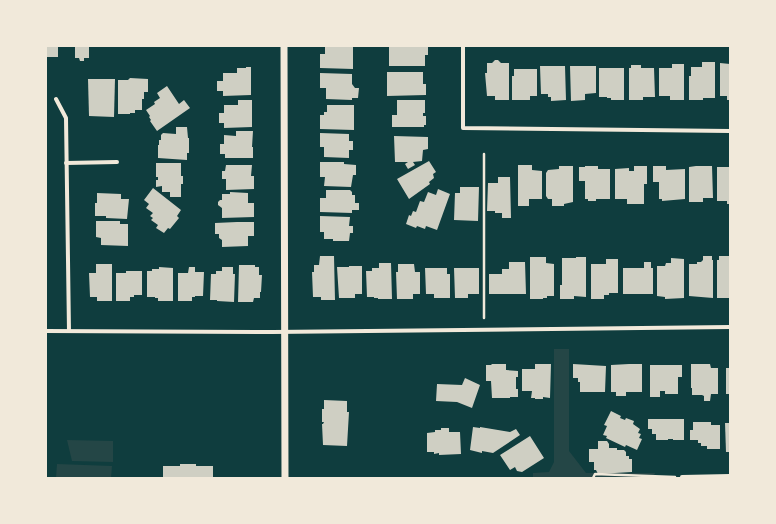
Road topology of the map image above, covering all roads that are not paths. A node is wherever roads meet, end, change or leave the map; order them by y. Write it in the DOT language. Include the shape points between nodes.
graph roads {
  1 [pos="284,46"];
  2 [pos="462,46"];
  3 [pos="56,99"];
  4 [pos="730,131"];
  5 [pos="117,162"];
  6 [pos="66,163"];
  7 [pos="730,327"];
  8 [pos="46,331"];
  9 [pos="69,331"];
  10 [pos="284,332"];
  11 [pos="730,476"];
  12 [pos="682,477"];
  13 [pos="285,478"];
  1 -- 10 [label="street"];
  2 -- 4 [label="street" via="463,128"];
  3 -- 6 [label="street" via="66,118"];
  5 -- 6 [label="street"];
  6 -- 9 [label="street"];
  7 -- 10 [label="street"];
  8 -- 9 [label="street"];
  9 -- 10 [label="street"];
  10 -- 13 [label="street"];
  11 -- 12 [label="street"];
}
